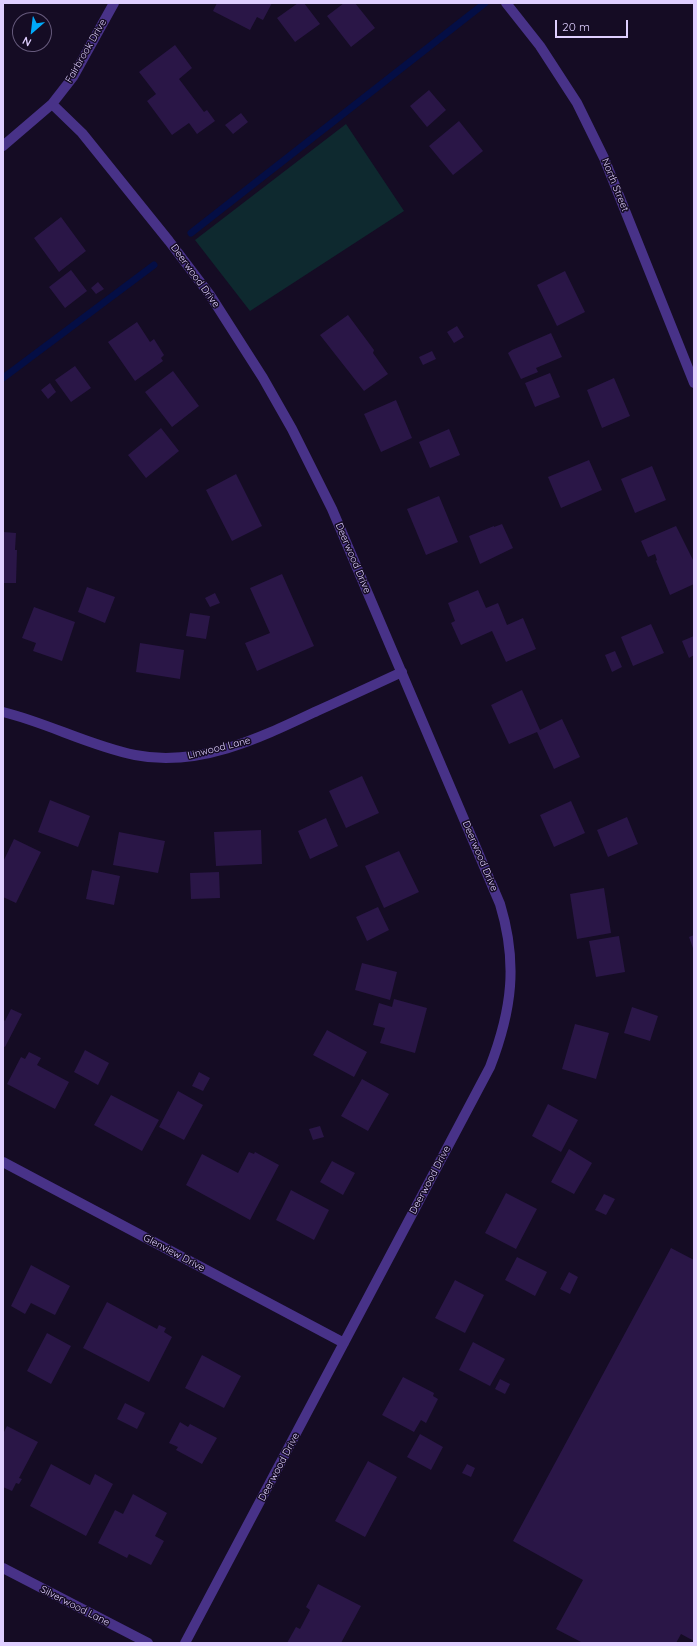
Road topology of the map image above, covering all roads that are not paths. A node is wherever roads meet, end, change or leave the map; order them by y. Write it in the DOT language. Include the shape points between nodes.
graph roads {
  1 [pos="114,3"];
  2 [pos="506,3"];
  3 [pos="52,104"];
  4 [pos="3,146"];
  5 [pos="694,383"];
  6 [pos="402,672"];
  7 [pos="3,712"];
  8 [pos="3,1162"];
  9 [pos="344,1343"];
  10 [pos="3,1568"];
  11 [pos="148,1643"];
  12 [pos="185,1643"];
  1 -- 3 [label="street, Fairbrook Drive" via="73,77"];
  2 -- 5 [label="street, North Street" via="540,46 569,90 597,144"];
  3 -- 4 [label="street, Fairbrook Drive"];
  3 -- 6 [label="street, Deerwood Drive" via="82,134 172,245 210,296 263,378 312,467"];
  6 -- 7 [label="street, Linwood Lane" via="267,735 239,745 187,757 136,755"];
  6 -- 9 [label="street, Deerwood Drive" via="500,904 510,943 511,984 501,1038 490,1067"];
  8 -- 9 [label="street, Glenview Drive"];
  9 -- 12 [label="street, Deerwood Drive"];
  10 -- 11 [label="street, Silverwood Lane"];
}
